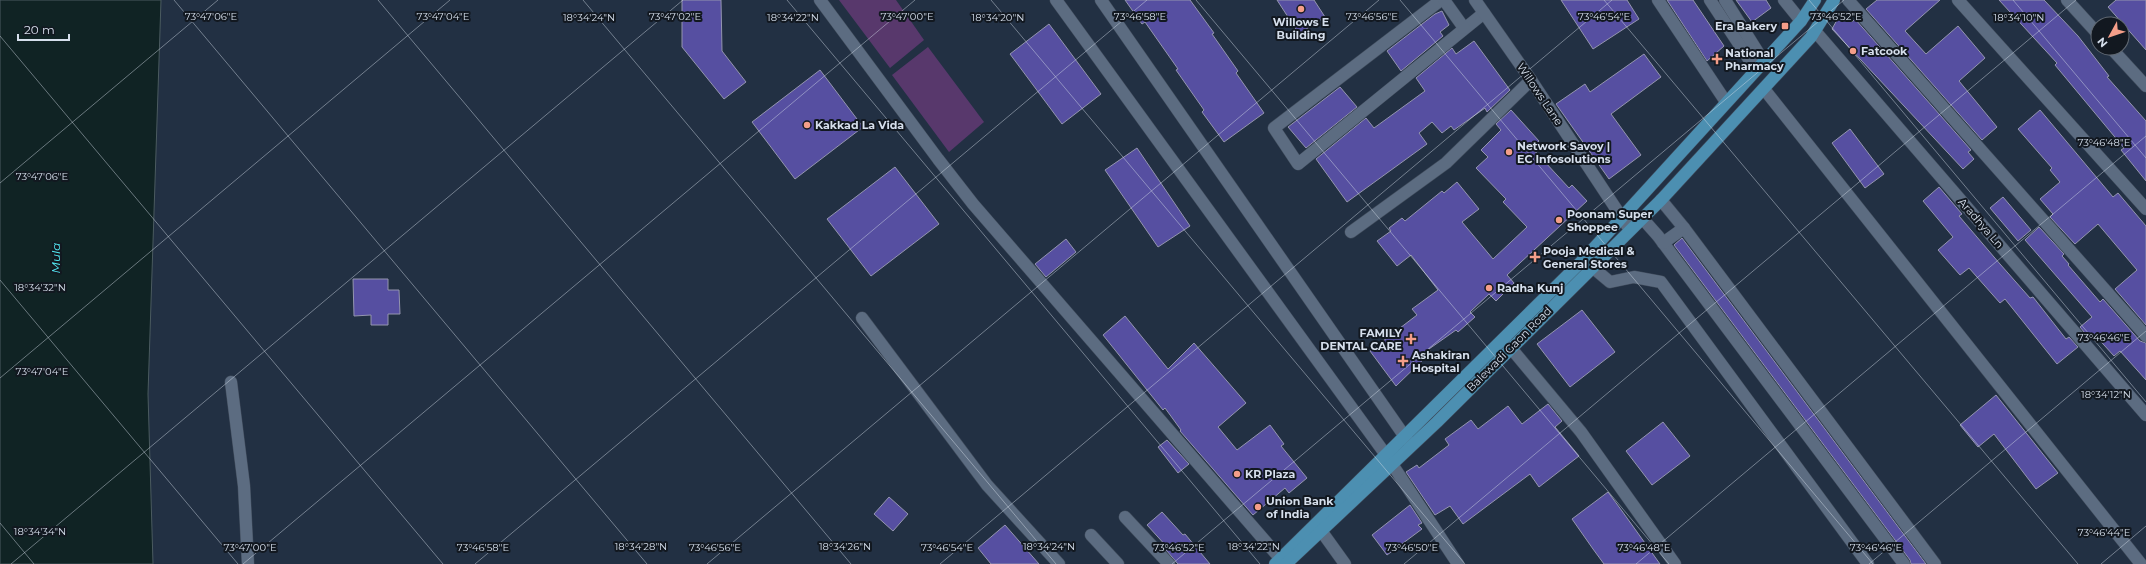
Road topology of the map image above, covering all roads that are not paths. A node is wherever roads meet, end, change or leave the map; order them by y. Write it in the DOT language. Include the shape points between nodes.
graph roads {
  1 [pos="820,0"];
  2 [pos="1056,0"];
  3 [pos="1101,0"];
  4 [pos="1442,0"];
  5 [pos="1475,0"];
  6 [pos="1658,0"];
  7 [pos="1710,0"];
  8 [pos="1724,0"];
  9 [pos="1784,0"];
  10 [pos="1815,0"];
  11 [pos="1834,0"];
  12 [pos="1848,0"];
  13 [pos="1958,0"];
  14 [pos="2067,0"];
  15 [pos="1484,13"];
  16 [pos="1801,22"];
  17 [pos="2090,25"];
  18 [pos="1464,28"];
  19 [pos="1815,30"];
  20 [pos="2118,56"];
  21 [pos="1760,66"];
  22 [pos="1531,80"];
  23 [pos="2146,86"];
  24 [pos="1764,89"];
  25 [pos="1726,102"];
  26 [pos="1661,200"];
  27 [pos="2146,209"];
  28 [pos="1622,218"];
  29 [pos="1642,218"];
  30 [pos="1684,228"];
  31 [pos="1630,230"];
  32 [pos="1351,232"];
  33 [pos="1664,243"];
  34 [pos="1583,260"];
  35 [pos="1594,268"];
  36 [pos="862,318"];
  37 [pos="2146,336"];
  38 [pos="1507,343"];
  39 [pos="231,382"];
  40 [pos="2146,415"];
  41 [pos="1408,441"];
  42 [pos="1389,460"];
  43 [pos="1126,517"];
  44 [pos="1322,532"];
  45 [pos="1092,535"];
  46 [pos="1282,563"];
  47 [pos="248,564"];
  48 [pos="1059,564"];
  49 [pos="1118,564"];
  50 [pos="1169,564"];
  51 [pos="1345,564"];
  52 [pos="1458,564"];
  53 [pos="1675,564"];
  54 [pos="1868,564"];
  55 [pos="1904,564"];
  56 [pos="1935,564"];
  57 [pos="2141,564"];
  1 -- 46 [label="street" via="973,204"];
  2 -- 42 [label="street"];
  3 -- 41 [label="street"];
  4 -- 18 [label="street"];
  4 -- 18 [label="street" via="1274,128 1298,164"];
  5 -- 15 [label="street, Willows Lane"];
  6 -- 25 [label="street"];
  7 -- 21 [label="street"];
  8 -- 21 [label="street"];
  9 -- 16 [label="street"];
  10 -- 16 [label="main road, Balewadi Gaon Road"];
  11 -- 19 [label="main road, Balewadi Gaon Road"];
  12 -- 37 [label="street"];
  13 -- 27 [label="street"];
  14 -- 17 [label="street"];
  15 -- 18 [label="street"];
  15 -- 22 [label="street, Willows Lane"];
  16 -- 21 [label="main road, Balewadi Gaon Road"];
  19 -- 24 [label="main road, Balewadi Gaon Road"];
  19 -- 40 [label="street, Aradhya Ln"];
  20 -- 23 [label="street"];
  21 -- 25 [label="main road, Balewadi Gaon Road"];
  22 -- 28 [label="street, Willows Lane"];
  22 -- 32 [label="street" via="1446,163"];
  24 -- 26 [label="main road, Balewadi Gaon Road"];
  24 -- 57 [label="street"];
  25 -- 28 [label="main road, Balewadi Gaon Road"];
  26 -- 29 [label="main road, Balewadi Gaon Road"];
  26 -- 30 [label="street"];
  28 -- 31 [label="street, Willows Lane"];
  28 -- 34 [label="main road, Balewadi Gaon Road"];
  29 -- 31 [label="main road, Balewadi Gaon Road"];
  29 -- 33 [label="street"];
  30 -- 33 [label="street"];
  30 -- 56 [label="street"];
  31 -- 35 [label="main road, Balewadi Gaon Road"];
  33 -- 55 [label="street"];
  34 -- 35 [label="street"];
  34 -- 38 [label="main road, Balewadi Gaon Road"];
  35 -- 38 [label="main road, Balewadi Gaon Road"];
  35 -- 54 [label="street" via="1610,282 1634,277 1661,282"];
  36 -- 48 [label="street" via="988,486"];
  38 -- 41 [label="main road, Balewadi Gaon Road"];
  38 -- 53 [label="street" via="1581,432"];
  39 -- 47 [label="street" via="244,486"];
  41 -- 42 [label="main road, Balewadi Gaon Road"];
  42 -- 44 [label="main road, Balewadi Gaon Road"];
  42 -- 46 [label="main road, Balewadi Gaon Road"];
  42 -- 52 [label="street"];
  43 -- 50 [label="street"];
  44 -- 46 [label="main road, Balewadi Gaon Road"];
  44 -- 51 [label="street"];
  45 -- 49 [label="street"];
}
